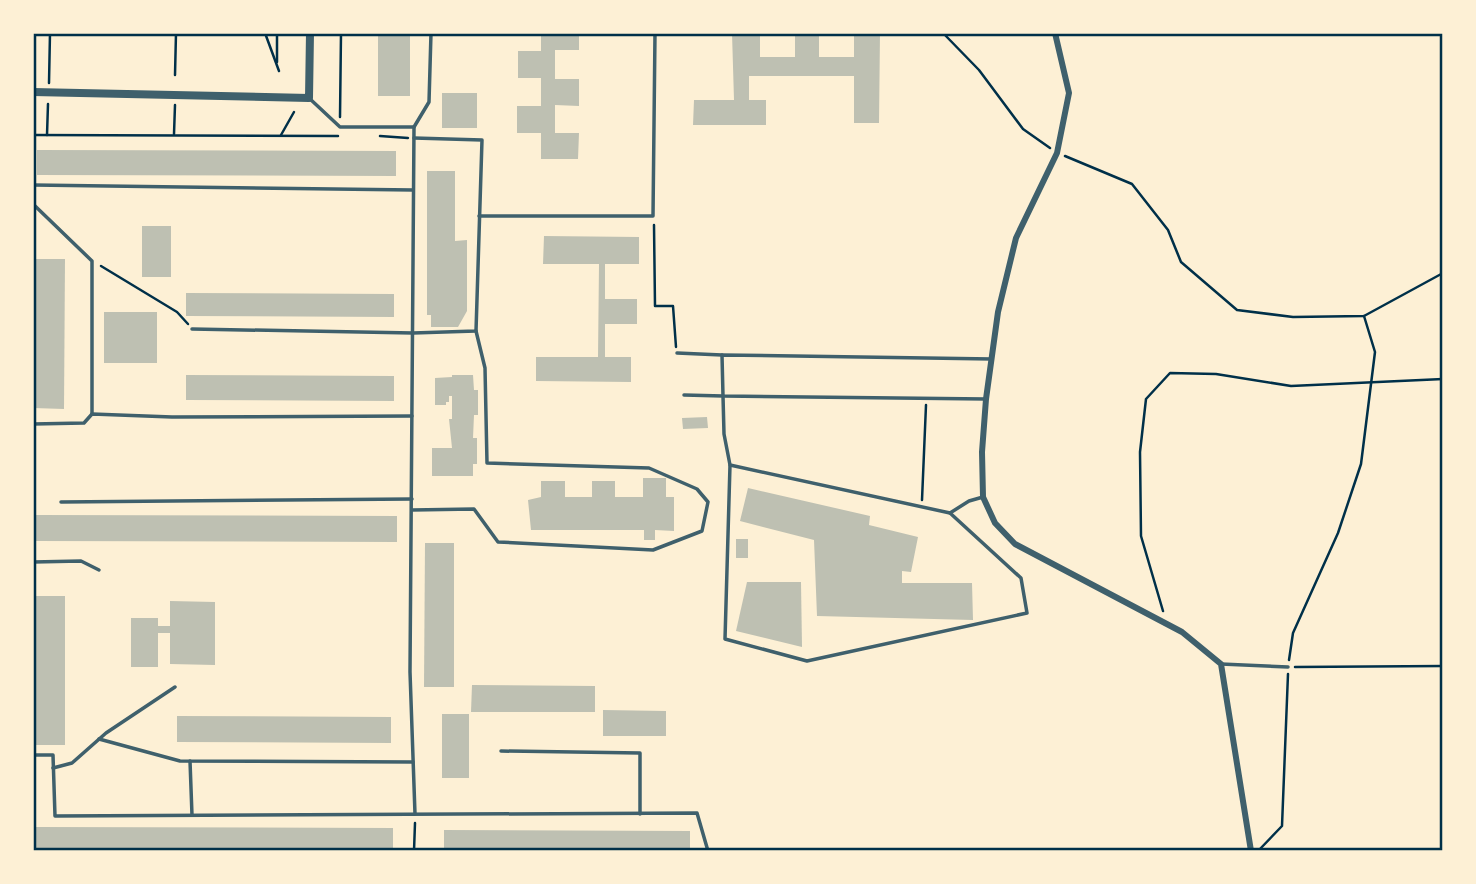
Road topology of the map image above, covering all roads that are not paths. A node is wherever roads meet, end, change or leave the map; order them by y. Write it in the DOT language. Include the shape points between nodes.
graph roads {
  1 [pos="310,33"];
  2 [pos="431,33"];
  3 [pos="655,33"];
  4 [pos="1055,33"];
  5 [pos="33,92"];
  6 [pos="309,98"];
  7 [pos="414,127"];
  8 [pos="414,138"];
  9 [pos="33,185"];
  10 [pos="413,190"];
  11 [pos="33,204"];
  12 [pos="479,216"];
  13 [pos="192,329"];
  14 [pos="477,331"];
  15 [pos="413,333"];
  16 [pos="677,353"];
  17 [pos="722,355"];
  18 [pos="992,359"];
  19 [pos="684,395"];
  20 [pos="723,396"];
  21 [pos="986,400"];
  22 [pos="92,414"];
  23 [pos="412,416"];
  24 [pos="33,424"];
  25 [pos="730,465"];
  26 [pos="983,498"];
  27 [pos="412,499"];
  28 [pos="61,502"];
  29 [pos="412,510"];
  30 [pos="950,513"];
  31 [pos="33,562"];
  32 [pos="99,569"];
  33 [pos="1221,664"];
  34 [pos="1288,667"];
  35 [pos="175,687"];
  36 [pos="99,739"];
  37 [pos="500,751"];
  38 [pos="33,755"];
  39 [pos="190,761"];
  40 [pos="413,762"];
  41 [pos="53,768"];
  42 [pos="415,814"];
  43 [pos="640,814"];
  44 [pos="192,816"];
  45 [pos="708,851"];
  46 [pos="1251,851"];
  1 -- 6 [label="street"];
  2 -- 7 [label="lane" via="429,102"];
  3 -- 12 [label="lane" via="653,216"];
  4 -- 18 [label="street" via="1069,93 1057,153 1016,238"];
  5 -- 6 [label="street"];
  6 -- 7 [label="lane" via="340,127"];
  7 -- 8 [label="lane"];
  8 -- 10 [label="lane"];
  8 -- 12 [label="lane" via="482,140"];
  9 -- 10 [label="lane"];
  10 -- 15 [label="lane"];
  11 -- 22 [label="lane" via="92,261"];
  12 -- 14 [label="lane"];
  13 -- 15 [label="lane"];
  14 -- 15 [label="lane"];
  14 -- 29 [label="lane" via="485,368 487,463 649,468 697,489 708,502 702,531 653,551 498,542 474,509"];
  15 -- 23 [label="lane"];
  16 -- 17 [label="lane"];
  17 -- 18 [label="lane"];
  17 -- 20 [label="lane"];
  18 -- 21 [label="street"];
  19 -- 20 [label="lane"];
  20 -- 21 [label="lane"];
  20 -- 25 [label="lane"];
  21 -- 26 [label="street"];
  22 -- 23 [label="lane"];
  22 -- 24 [label="lane" via="84,423"];
  23 -- 27 [label="lane"];
  25 -- 30 [label="lane"];
  25 -- 30 [label="lane" via="725,639 807,661 1027,613 1021,578"];
  26 -- 30 [label="lane" via="968,500"];
  26 -- 33 [label="street" via="995,523 1015,544 1182,632"];
  27 -- 28 [label="lane"];
  27 -- 29 [label="lane"];
  29 -- 40 [label="lane"];
  31 -- 32 [label="lane" via="81,561"];
  33 -- 34 [label="lane"];
  33 -- 46 [label="street"];
  35 -- 36 [label="lane"];
  36 -- 39 [label="lane"];
  36 -- 41 [label="lane" via="72,763"];
  37 -- 43 [label="lane" via="640,753"];
  38 -- 41 [label="lane" via="53,755"];
  39 -- 40 [label="lane"];
  39 -- 44 [label="lane"];
  40 -- 42 [label="lane"];
  41 -- 44 [label="lane" via="55,816"];
  42 -- 43 [label="lane"];
  42 -- 44 [label="lane"];
  43 -- 45 [label="lane" via="697,813"];
}
